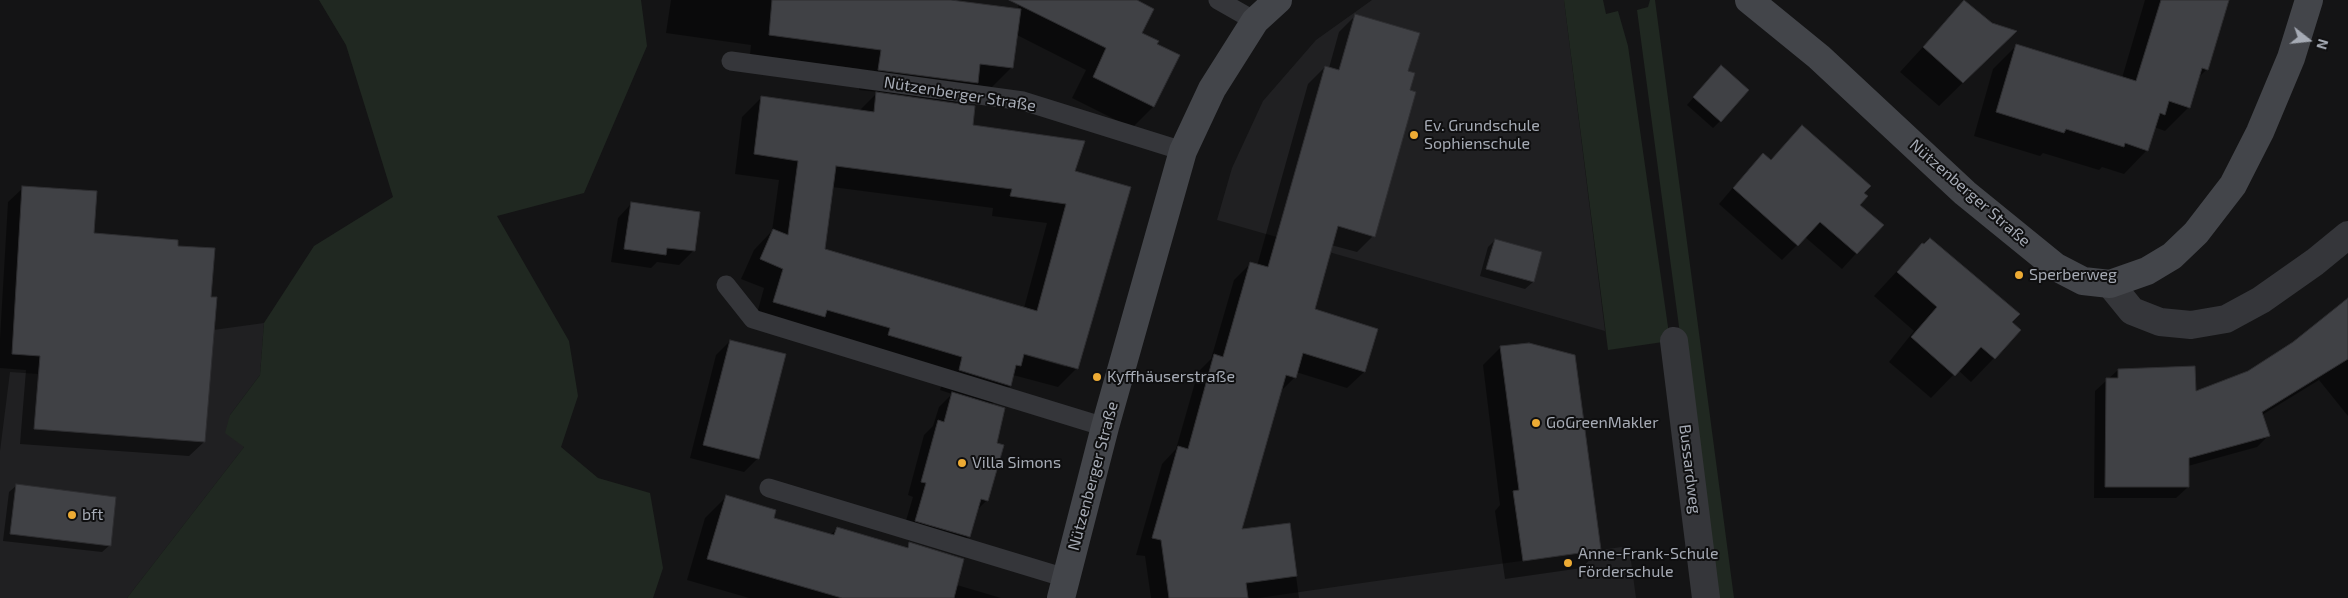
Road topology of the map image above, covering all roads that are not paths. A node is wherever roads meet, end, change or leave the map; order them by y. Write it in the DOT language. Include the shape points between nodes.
graph roads {
  1 [pos="1218,0"];
  2 [pos="1278,0"];
  3 [pos="1749,0"];
  4 [pos="2309,0"];
  5 [pos="1255,21"];
  6 [pos="731,62"];
  7 [pos="1184,151"];
  8 [pos="2348,235"];
  9 [pos="2110,284"];
  10 [pos="726,285"];
  11 [pos="1674,341"];
  12 [pos="1105,427"];
  13 [pos="769,488"];
  14 [pos="1063,588"];
  15 [pos="1706,598"];
  1 -- 5 [label="lane"];
  2 -- 5 [label="street, Nützenberger Straße"];
  3 -- 9 [label="street, Nützenberger Straße" via="1820,57 1965,193 2056,267 2083,281"];
  4 -- 9 [label="street, Nützenberger Straße" via="2291,58 2233,185 2196,233 2172,256 2147,271"];
  5 -- 7 [label="street, Nützenberger Straße" via="1212,89"];
  6 -- 7 [label="lane, Nützenberger Straße" via="1023,100"];
  7 -- 12 [label="street, Nützenberger Straße"];
  8 -- 9 [label="street" via="2261,300 2226,319 2192,325 2160,322 2132,311"];
  10 -- 12 [label="lane" via="753,319"];
  11 -- 15 [label="street, Bussardweg"];
  12 -- 14 [label="street, Nützenberger Straße"];
  13 -- 14 [label="lane"];
}
